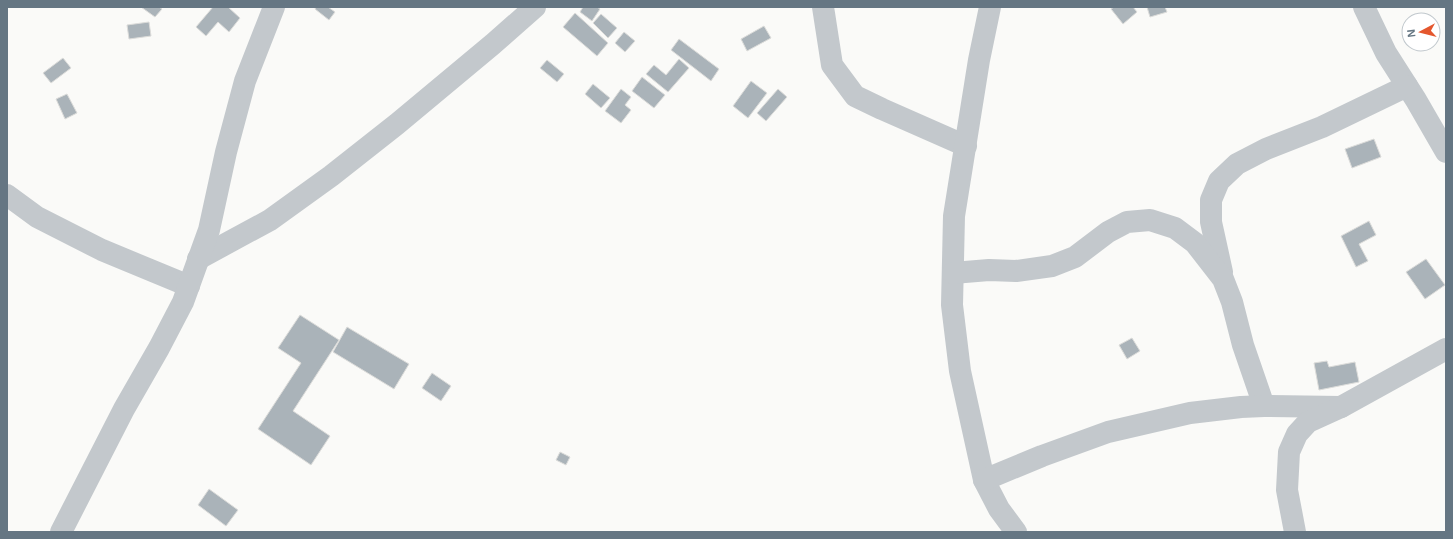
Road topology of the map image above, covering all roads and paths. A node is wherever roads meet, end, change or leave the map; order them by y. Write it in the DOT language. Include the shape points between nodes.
graph roads {
  1 [pos="274,7"];
  2 [pos="534,7"];
  3 [pos="823,7"];
  4 [pos="990,7"];
  5 [pos="1364,7"];
  6 [pos="1407,86"];
  7 [pos="966,146"];
  8 [pos="1446,152"];
  9 [pos="7,196"];
  10 [pos="198,259"];
  11 [pos="953,273"];
  12 [pos="1223,279"];
  13 [pos="189,286"];
  14 [pos="1446,349"];
  15 [pos="1264,406"];
  16 [pos="1341,407"];
  17 [pos="984,480"];
  18 [pos="61,532"];
  19 [pos="1016,532"];
  20 [pos="1295,532"];
  1 -- 10 [label="street" via="245,81 209,230"];
  2 -- 10 [label="street" via="397,124 331,176 270,220"];
  3 -- 7 [label="street" via="832,65 855,96"];
  4 -- 7 [label="street"];
  5 -- 6 [label="street" via="1386,53"];
  6 -- 8 [label="street"];
  6 -- 12 [label="street" via="1322,127 1266,149 1237,164 1219,181 1211,200 1211,222"];
  7 -- 11 [label="street" via="954,216"];
  9 -- 13 [label="street" via="37,217 102,250"];
  10 -- 13 [label="street"];
  11 -- 12 [label="street" via="1016,271 1052,266 1075,257 1108,232 1127,222 1150,220 1175,228 1195,242"];
  11 -- 17 [label="street" via="952,305 960,371"];
  12 -- 15 [label="street"];
  13 -- 18 [label="street" via="183,302"];
  14 -- 16 [label="street"];
  15 -- 16 [label="street"];
  15 -- 17 [label="street" via="1190,413 1108,432"];
  16 -- 20 [label="street" via="1308,422 1296,434 1289,452 1287,490"];
  17 -- 19 [label="street" via="999,509"];
}
